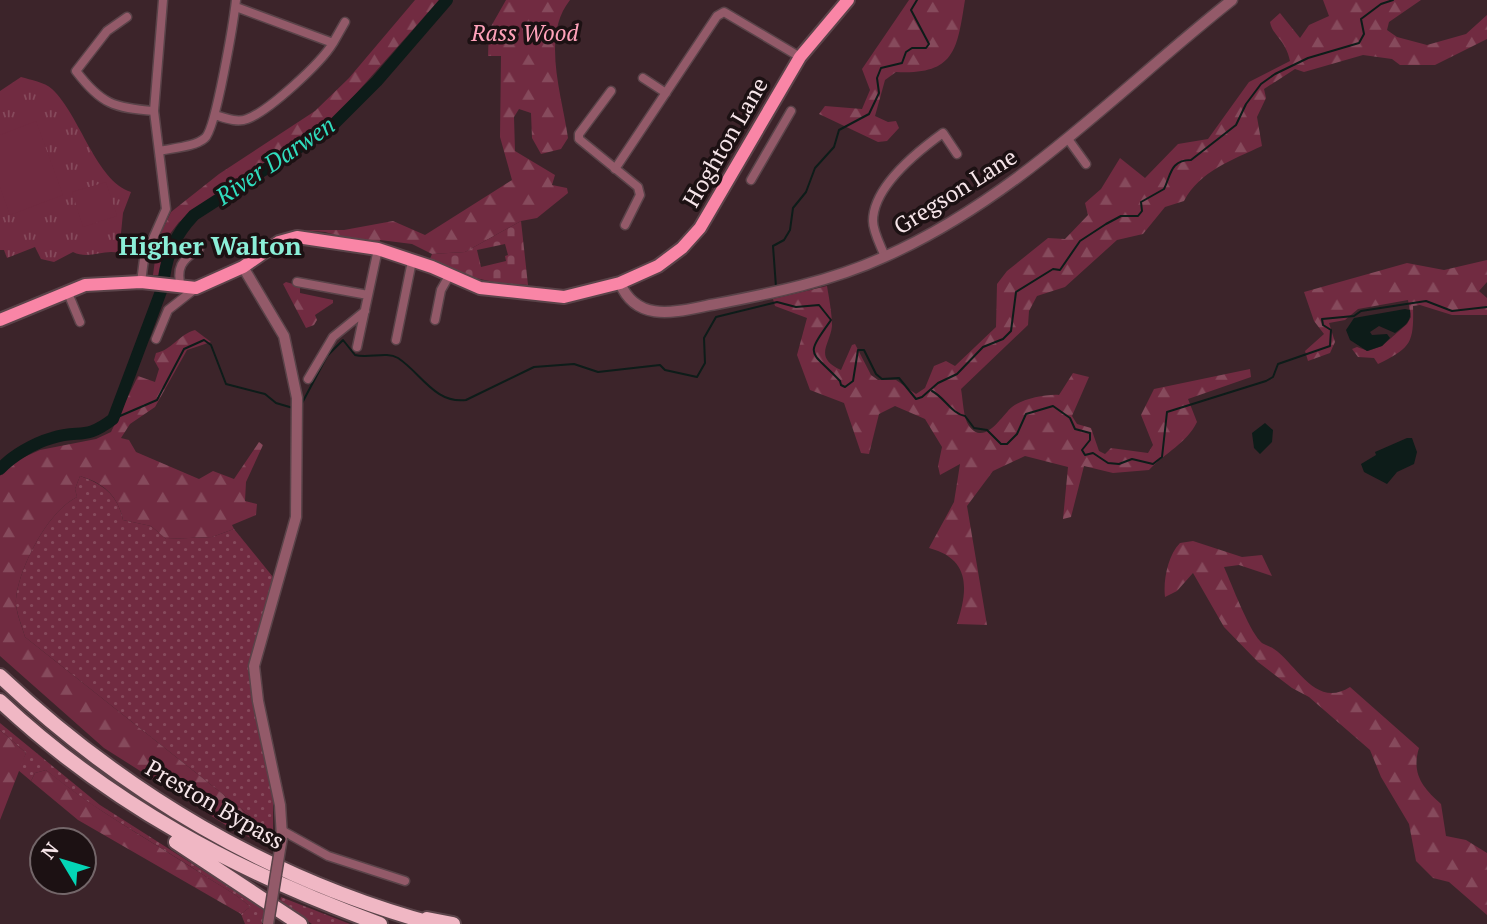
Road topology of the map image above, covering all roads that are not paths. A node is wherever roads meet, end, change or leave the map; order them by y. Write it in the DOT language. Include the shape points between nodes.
graph roads {
  1 [pos="163,0"];
  2 [pos="848,0"];
  3 [pos="1232,0"];
  4 [pos="236,3"];
  5 [pos="127,17"];
  6 [pos="345,22"];
  7 [pos="333,43"];
  8 [pos="800,57"];
  9 [pos="643,78"];
  10 [pos="611,91"];
  11 [pos="666,93"];
  12 [pos="154,111"];
  13 [pos="791,111"];
  14 [pos="215,115"];
  15 [pos="755,129"];
  16 [pos="774,139"];
  17 [pos="1068,139"];
  18 [pos="159,151"];
  19 [pos="957,154"];
  20 [pos="1086,164"];
  21 [pos="615,169"];
  22 [pos="751,180"];
  23 [pos="625,225"];
  24 [pos="199,249"];
  25 [pos="378,249"];
  26 [pos="885,257"];
  27 [pos="412,261"];
  28 [pos="243,267"];
  29 [pos="449,276"];
  30 [pos="297,282"];
  31 [pos="147,283"];
  32 [pos="620,283"];
  33 [pos="179,288"];
  34 [pos="197,288"];
  35 [pos="68,293"];
  36 [pos="368,295"];
  37 [pos="365,312"];
  38 [pos="0,320"];
  39 [pos="435,320"];
  40 [pos="80,322"];
  41 [pos="156,339"];
  42 [pos="396,340"];
  43 [pos="357,347"];
  44 [pos="309,379"];
  45 [pos="0,676"];
  46 [pos="0,701"];
  47 [pos="0,713"];
  48 [pos="282,834"];
  49 [pos="405,881"];
  50 [pos="394,913"];
  51 [pos="268,924"];
  52 [pos="300,924"];
  53 [pos="380,924"];
  54 [pos="434,924"];
  55 [pos="453,924"];
  1 -- 12 [label="street"];
  2 -- 8 [label="main road, Hoghton Lane"];
  3 -- 17 [label="street, Gregson Lane"];
  4 -- 7 [label="street"];
  4 -- 14 [label="street"];
  5 -- 12 [label="street" via="107,31 76,71 103,101 121,109"];
  6 -- 7 [label="street"];
  7 -- 14 [label="street" via="320,62 253,116 236,120"];
  8 -- 11 [label="street" via="724,12"];
  8 -- 15 [label="main road, Hoghton Lane"];
  9 -- 11 [label="street"];
  10 -- 21 [label="street" via="579,139"];
  11 -- 21 [label="street"];
  12 -- 18 [label="street"];
  13 -- 16 [label="street"];
  14 -- 18 [label="street" via="208,136 198,143"];
  15 -- 16 [label="street"];
  15 -- 32 [label="main road, Hoghton Lane" via="715,206 682,248 658,266"];
  16 -- 22 [label="street"];
  17 -- 20 [label="street"];
  17 -- 26 [label="street, Gregson Lane" via="936,231"];
  18 -- 31 [label="street" via="166,209 144,259"];
  19 -- 26 [label="street" via="943,133 903,165 874,212 873,225"];
  21 -- 23 [label="street" via="640,191"];
  24 -- 33 [label="street" via="180,264"];
  25 -- 27 [label="main road, Hoghton Lane"];
  25 -- 28 [label="main road, Hoghton Lane" via="297,237 279,242"];
  25 -- 36 [label="street"];
  26 -- 32 [label="street, Gregson Lane" via="794,287 659,314 634,302"];
  27 -- 29 [label="main road, Hoghton Lane"];
  27 -- 42 [label="street"];
  28 -- 34 [label="main road, Hoghton Lane"];
  28 -- 48 [label="street" via="284,336 297,405 296,517 254,666"];
  29 -- 32 [label="main road, Hoghton Lane" via="480,288 564,297"];
  29 -- 39 [label="street" via="441,289"];
  30 -- 36 [label="street"];
  31 -- 33 [label="main road"];
  31 -- 35 [label="main road" via="85,285"];
  33 -- 34 [label="main road"];
  34 -- 41 [label="street" via="168,310"];
  35 -- 38 [label="main road"];
  35 -- 40 [label="street"];
  36 -- 37 [label="street"];
  37 -- 43 [label="street"];
  37 -- 44 [label="street" via="333,337"];
  45 -- 50 [label="highway, Preston Bypass" via="79,745 165,805 234,846 303,879"];
  46 -- 53 [label="highway, Preston Bypass" via="116,796 190,840 317,901"];
  47 -- 52 [label="highway" via="115,804"];
  48 -- 49 [label="street" via="328,856"];
  48 -- 51 [label="street, bridge"];
  50 -- 54 [label="highway, Preston Bypass"];
  50 -- 55 [label="highway"];
}
